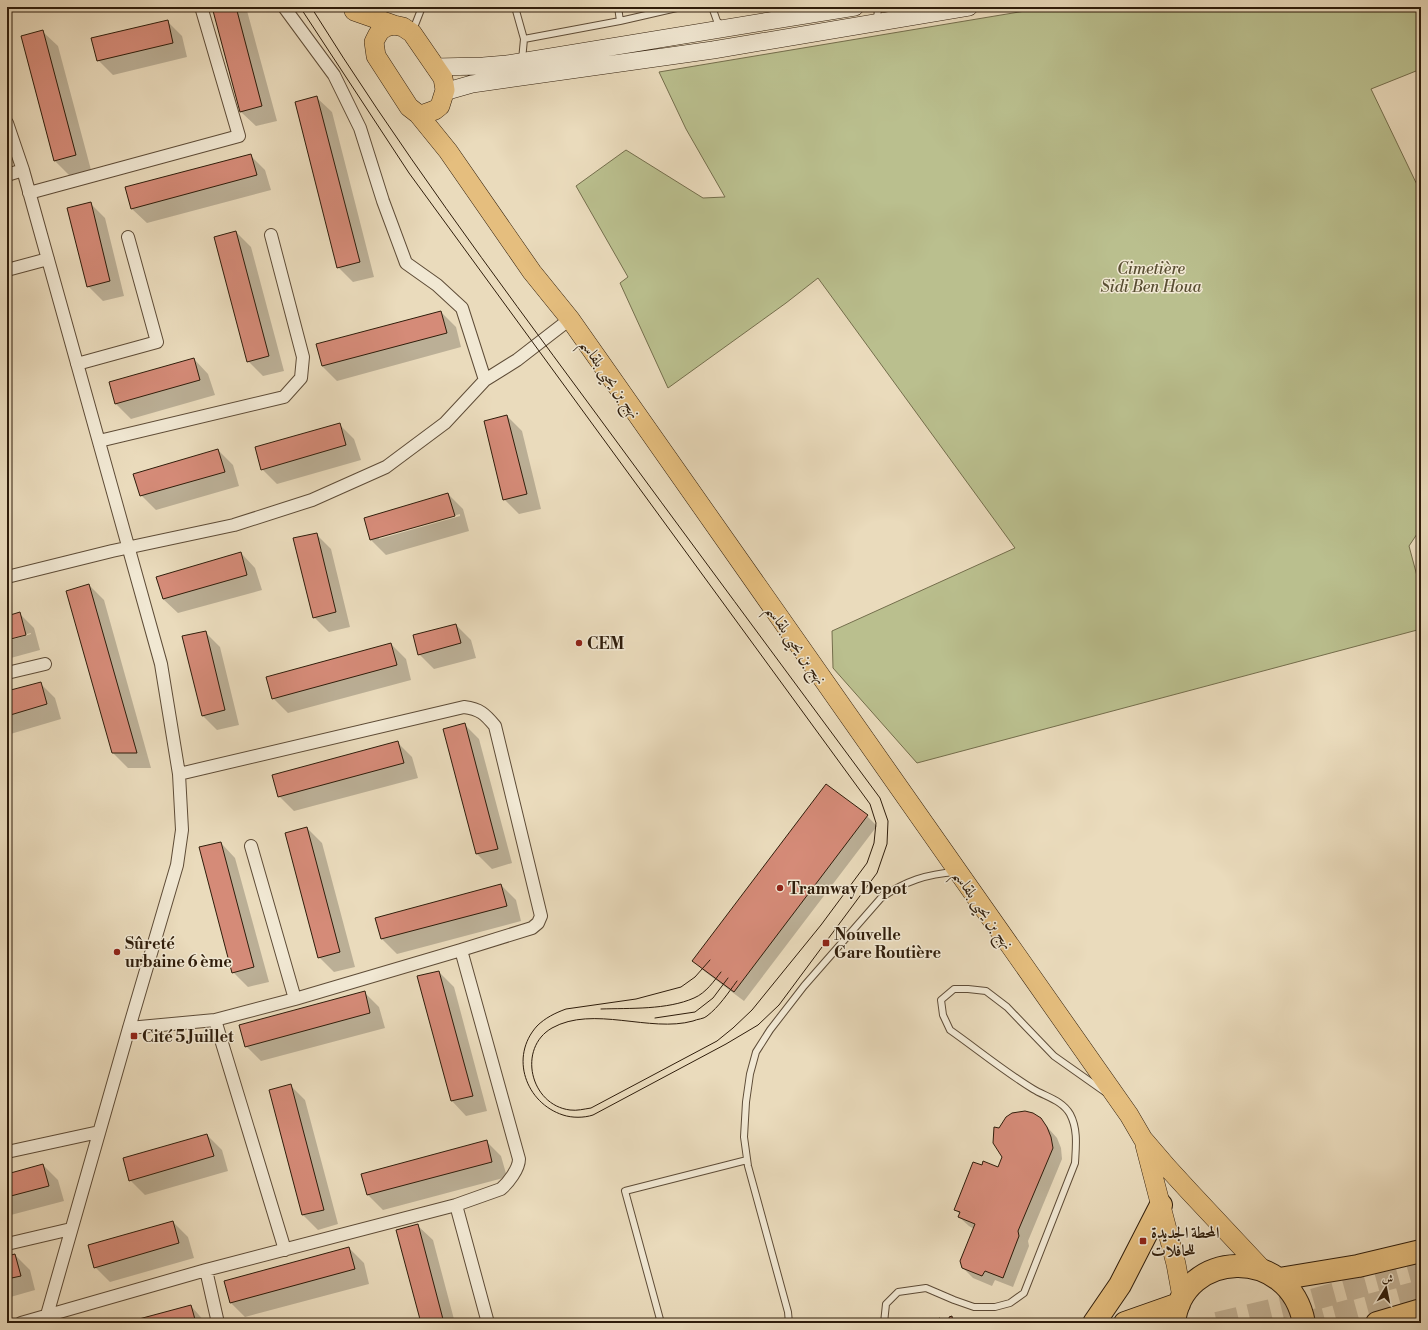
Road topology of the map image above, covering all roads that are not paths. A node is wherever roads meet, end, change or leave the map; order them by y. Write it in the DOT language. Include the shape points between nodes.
graph roads {
  1 [pos="284,7"];
  2 [pos="422,7"];
  3 [pos="516,7"];
  4 [pos="618,7"];
  5 [pos="681,7"];
  6 [pos="712,7"];
  7 [pos="855,7"];
  8 [pos="968,7"];
  9 [pos="673,8"];
  10 [pos="353,9"];
  11 [pos="202,10"];
  12 [pos="906,12"];
  13 [pos="878,15"];
  14 [pos="620,21"];
  15 [pos="394,25"];
  16 [pos="727,29"];
  17 [pos="412,33"];
  18 [pos="524,39"];
  19 [pos="374,42"];
  20 [pos="522,61"];
  21 [pos="435,67"];
  22 [pos="442,99"];
  23 [pos="418,114"];
  24 [pos="7,123"];
  25 [pos="448,151"];
  26 [pos="12,155"];
  27 [pos="23,170"];
  28 [pos="7,175"];
  29 [pos="29,193"];
  30 [pos="271,235"];
  31 [pos="128,237"];
  32 [pos="48,259"];
  33 [pos="7,270"];
  34 [pos="570,319"];
  35 [pos="77,364"];
  36 [pos="485,380"];
  37 [pos="99,441"];
  38 [pos="129,548"];
  39 [pos="7,577"];
  40 [pos="45,664"];
  41 [pos="7,673"];
  42 [pos="178,774"];
  43 [pos="250,846"];
  44 [pos="958,872"];
  45 [pos="461,950"];
  46 [pos="295,1000"];
  47 [pos="215,1020"];
  48 [pos="129,1028"];
  49 [pos="1119,1102"];
  50 [pos="99,1132"];
  51 [pos="1143,1138"];
  52 [pos="7,1152"];
  53 [pos="747,1160"];
  54 [pos="456,1205"];
  55 [pos="1161,1205"];
  56 [pos="71,1229"];
  57 [pos="7,1244"];
  58 [pos="285,1250"];
  59 [pos="1421,1251"];
  60 [pos="206,1270"];
  61 [pos="1272,1275"];
  62 [pos="1178,1308"];
  63 [pos="1421,1310"];
  64 [pos="1421,1318"];
  65 [pos="45,1320"];
  66 [pos="22,1323"];
  67 [pos="218,1323"];
  68 [pos="488,1323"];
  69 [pos="661,1323"];
  70 [pos="789,1323"];
  71 [pos="884,1323"];
  72 [pos="1094,1323"];
  73 [pos="1125,1323"];
  74 [pos="1304,1323"];
  75 [pos="1377,1323"];
  76 [pos="1409,1323"];
  1 -- 36 [label="street" via="334,75 360,128 406,263 437,285 462,308"];
  2 -- 17 [label="lane"];
  3 -- 18 [label="lane"];
  4 -- 14 [label="lane"];
  5 -- 9 [label="lane"];
  6 -- 16 [label="lane" via="717,21"];
  7 -- 16 [label="main road"];
  8 -- 12 [label="main road"];
  9 -- 14 [label="lane"];
  10 -- 15 [label="main road"];
  10 -- 19 [label="main road"];
  11 -- 29 [label="street" via="239,136"];
  12 -- 13 [label="main road"];
  13 -- 22 [label="main road" via="713,50 472,84"];
  14 -- 18 [label="lane"];
  15 -- 17 [label="main road"];
  15 -- 19 [label="main road" via="380,31"];
  16 -- 20 [label="main road"];
  17 -- 21 [label="main road, نهج بن يحيى بلقاسم"];
  18 -- 20 [label="lane"];
  19 -- 23 [label="main road, نهج بن يحيى بلقاسم" via="376,56 409,107"];
  20 -- 21 [label="main road" via="484,66"];
  21 -- 22 [label="main road, نهج بن يحيى بلقاسم" via="442,78 445,90"];
  22 -- 23 [label="main road" via="429,112"];
  22 -- 25 [label="main road, نهج بن يحيى بلقاسم"];
  23 -- 25 [label="main road, نهج بن يحيى بلقاسم"];
  24 -- 26 [label="street"];
  25 -- 34 [label="main road, نهج بن يحيى بلقاسم" via="532,272"];
  26 -- 27 [label="street"];
  27 -- 28 [label="street"];
  27 -- 29 [label="street"];
  29 -- 32 [label="street"];
  30 -- 37 [label="street" via="303,357 301,378 284,397"];
  31 -- 35 [label="street" via="157,342"];
  32 -- 33 [label="street"];
  32 -- 35 [label="street"];
  34 -- 36 [label="street" via="517,360"];
  34 -- 44 [label="main road, نهج بن يحيى بلقاسم"];
  35 -- 37 [label="street"];
  36 -- 38 [label="street" via="445,423 386,466 312,500 234,525"];
  37 -- 38 [label="street"];
  38 -- 39 [label="street"];
  38 -- 42 [label="street" via="161,664"];
  40 -- 41 [label="street"];
  42 -- 45 [label="street" via="464,707 476,708 495,726 541,916 532,928"];
  42 -- 48 [label="street" via="182,830 178,865"];
  43 -- 46 [label="street"];
  44 -- 49 [label="main road, نهج بن يحيى بلقاسم"];
  44 -- 53 [label="lane" via="922,877 881,898 804,986 770,1030 756,1052 750,1074 744,1137"];
  45 -- 46 [label="street"];
  45 -- 54 [label="street" via="519,1164 501,1189"];
  46 -- 47 [label="street"];
  47 -- 48 [label="street"];
  47 -- 58 [label="street"];
  48 -- 50 [label="street"];
  49 -- 51 [label="main road, نهج بن يحيى بلقاسم"];
  49 -- 71 [label="lane" via="1054,1056 1007,1007 986,991 954,989 941,1000 943,1015 950,1030 1033,1089 1056,1100 1070,1113 1075,1127 1074,1163 1024,1293 1010,1303 995,1307 974,1307 926,1288 898,1292 886,1304"];
  50 -- 52 [label="street"];
  50 -- 56 [label="street"];
  51 -- 55 [label="main road, نهج بن يحيى بلقاسم"];
  51 -- 61 [label="main road, نهج بن يحيى بلقاسم" via="1188,1191"];
  53 -- 69 [label="lane" via="625,1191"];
  53 -- 70 [label="lane"];
  54 -- 58 [label="street"];
  54 -- 68 [label="street"];
  55 -- 62 [label="main road, نهج بن يحيى بلقاسم" via="1176,1264"];
  55 -- 72 [label="highway" via="1120,1285"];
  56 -- 57 [label="street"];
  56 -- 65 [label="street"];
  58 -- 60 [label="street"];
  59 -- 61 [label="highway" via="1358,1266"];
  60 -- 65 [label="street"];
  60 -- 67 [label="street"];
  61 -- 62 [label="highway" via="1247,1266 1231,1266 1216,1270 1202,1277 1190,1288"];
  61 -- 74 [label="highway" via="1293,1293 1302,1311"];
  62 -- 73 [label="highway"];
  63 -- 75 [label="highway"];
  64 -- 76 [label="highway"];
  65 -- 66 [label="street"];
}
